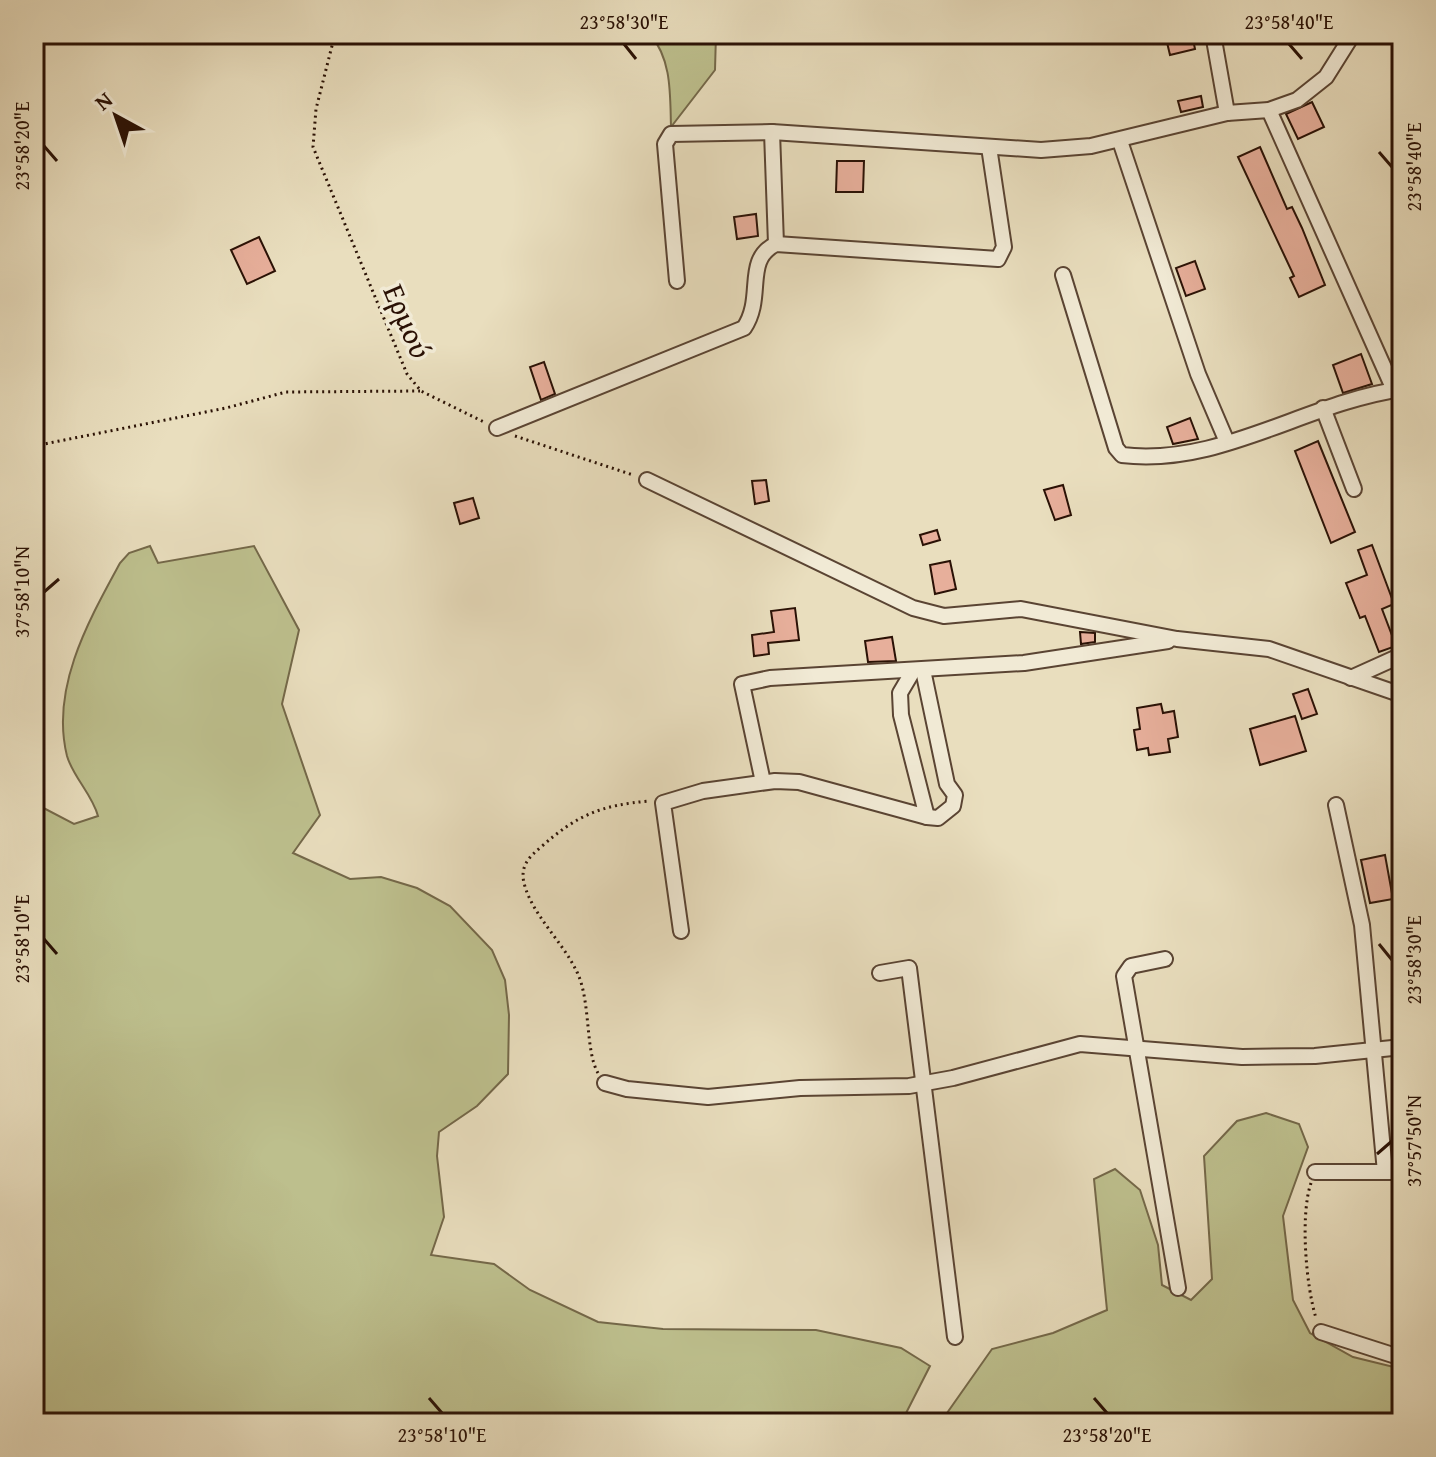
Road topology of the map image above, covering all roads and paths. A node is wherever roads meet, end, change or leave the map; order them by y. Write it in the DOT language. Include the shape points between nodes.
graph roads {
  1 [pos="335,34"];
  2 [pos="1213,34"];
  3 [pos="1353,34"];
  4 [pos="1269,110"];
  5 [pos="1227,113"];
  6 [pos="772,132"];
  7 [pos="1120,141"];
  8 [pos="989,147"];
  9 [pos="776,244"];
  10 [pos="1063,275"];
  11 [pos="677,281"];
  12 [pos="1398,390"];
  13 [pos="421,391"];
  14 [pos="1323,408"];
  15 [pos="497,428"];
  16 [pos="1227,442"];
  17 [pos="34,446"];
  18 [pos="647,480"];
  19 [pos="1354,489"];
  20 [pos="1177,639"];
  21 [pos="1402,655"];
  22 [pos="918,671"];
  23 [pos="1351,678"];
  24 [pos="1402,695"];
  25 [pos="763,782"];
  26 [pos="663,803"];
  27 [pos="1336,805"];
  28 [pos="927,817"];
  29 [pos="681,931"];
  30 [pos="1165,959"];
  31 [pos="880,973"];
  32 [pos="1402,1047"];
  33 [pos="1139,1049"];
  34 [pos="1373,1051"];
  35 [pos="605,1083"];
  36 [pos="924,1084"];
  37 [pos="1315,1172"];
  38 [pos="1385,1172"];
  39 [pos="1402,1172"];
  40 [pos="1178,1288"];
  41 [pos="1321,1332"];
  42 [pos="955,1337"];
  43 [pos="1402,1358"];
  1 -- 13 [label="path, Ερμού" via="316,109 313,147 407,374"];
  2 -- 5 [label="street"];
  3 -- 4 [label="street" via="1315,88"];
  4 -- 5 [label="street"];
  4 -- 12 [label="street"];
  5 -- 7 [label="street"];
  6 -- 8 [label="street"];
  6 -- 9 [label="street"];
  6 -- 11 [label="street" via="667,136"];
  7 -- 8 [label="street" via="1041,150"];
  7 -- 16 [label="street" via="1198,374"];
  8 -- 9 [label="street" via="1004,247 998,259"];
  9 -- 15 [label="street" via="756,265 755,306 744,328"];
  10 -- 16 [label="street" via="1117,451 1169,458"];
  12 -- 14 [label="street"];
  13 -- 15 [label="path, Ερμού"];
  13 -- 17 [label="path" via="286,392"];
  14 -- 16 [label="street"];
  14 -- 19 [label="street"];
  15 -- 18 [label="path, Ερμού"];
  18 -- 20 [label="street" via="913,608 944,616 1021,609"];
  20 -- 22 [label="street" via="1024,663"];
  20 -- 23 [label="street" via="1269,649"];
  21 -- 23 [label="street"];
  22 -- 25 [label="street" via="742,684"];
  22 -- 28 [label="street" via="900,693 901,715"];
  22 -- 28 [label="street" via="947,784 955,795 953,806 938,818"];
  23 -- 24 [label="street"];
  25 -- 26 [label="street"];
  25 -- 28 [label="street" via="799,782"];
  26 -- 29 [label="street"];
  26 -- 35 [label="path" via="626,804 570,821 523,869 529,894 577,972 595,1067"];
  27 -- 34 [label="street" via="1362,925"];
  30 -- 33 [label="street" via="1126,970"];
  31 -- 36 [label="street" via="909,968"];
  32 -- 34 [label="street"];
  33 -- 34 [label="street" via="1242,1057"];
  33 -- 36 [label="street" via="1062,1046"];
  33 -- 40 [label="street"];
  34 -- 38 [label="street"];
  35 -- 36 [label="street" via="708,1097"];
  36 -- 42 [label="street"];
  37 -- 38 [label="street"];
  37 -- 41 [label="path" via="1306,1229 1308,1271"];
  38 -- 39 [label="street"];
  41 -- 43 [label="street"];
}
